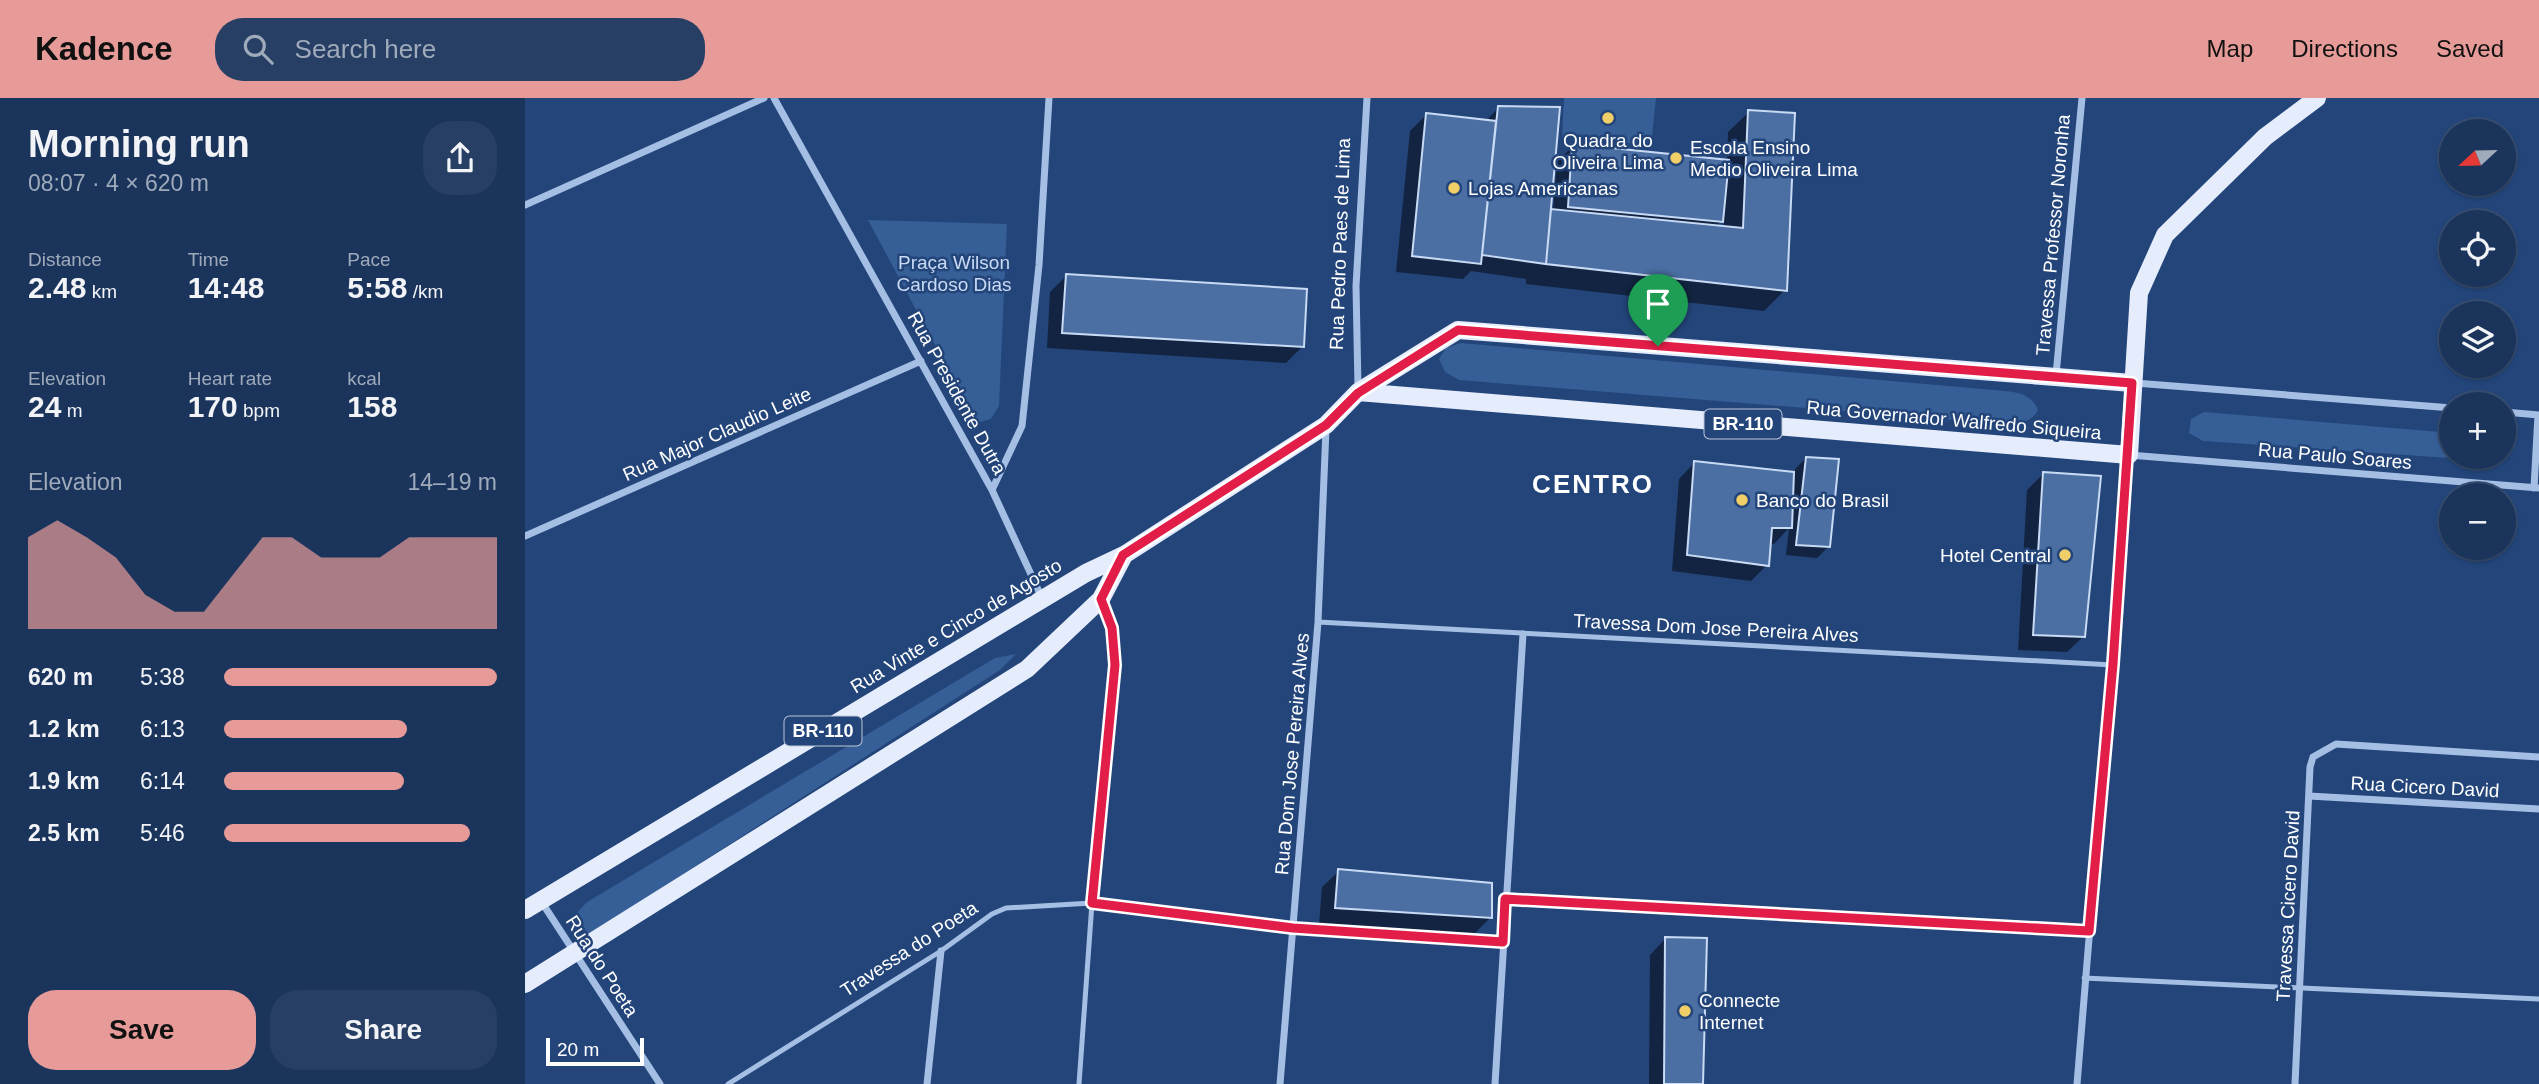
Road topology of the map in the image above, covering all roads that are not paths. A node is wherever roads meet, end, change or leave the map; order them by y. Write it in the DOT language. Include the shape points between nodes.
graph roads {
  1 [pos="764,98"];
  2 [pos="774,98"];
  3 [pos="1049,98"];
  4 [pos="1367,98"];
  5 [pos="2082,98"];
  6 [pos="2317,98"];
  7 [pos="525,205"];
  8 [pos="921,361"];
  9 [pos="2056,376"];
  10 [pos="2132,383"];
  11 [pos="1358,393"];
  12 [pos="2439,407"];
  13 [pos="2516,413"];
  14 [pos="2539,415"];
  15 [pos="1326,425"];
  16 [pos="2129,455"];
  17 [pos="2537,488"];
  18 [pos="992,489"];
  19 [pos="525,536"];
  20 [pos="1123,555"];
  21 [pos="1043,598"];
  22 [pos="1101,599"];
  23 [pos="1318,622"];
  24 [pos="1523,634"];
  25 [pos="2113,664"];
  26 [pos="2336,744"];
  27 [pos="2539,757"];
  28 [pos="2309,796"];
  29 [pos="2539,809"];
  30 [pos="1505,899"];
  31 [pos="541,900"];
  32 [pos="1092,903"];
  33 [pos="525,910"];
  34 [pos="1293,928"];
  35 [pos="2089,931"];
  36 [pos="1503,942"];
  37 [pos="941,950"];
  38 [pos="575,953"];
  39 [pos="2084,978"];
  40 [pos="525,984"];
  41 [pos="2301,990"];
  42 [pos="2539,999"];
  43 [pos="660,1084"];
  44 [pos="728,1084"];
  45 [pos="927,1084"];
  46 [pos="1079,1084"];
  47 [pos="1280,1084"];
  48 [pos="1495,1084"];
  49 [pos="2077,1084"];
  50 [pos="2295,1084"];
  1 -- 7 [label="street"];
  2 -- 8 [label="street, Rua Presidente Dutra"];
  3 -- 18 [label="street" via="1039,265 1022,426"];
  4 -- 11 [label="street, Rua Pedro Paes de Lima" via="1356,286"];
  5 -- 9 [label="street, Travessa Professor Noronha"];
  6 -- 10 [label="main road" via="2265,136 2165,235 2139,293"];
  8 -- 18 [label="street, Rua Presidente Dutra"];
  8 -- 19 [label="street, Rua Major Claudio Leite"];
  9 -- 10 [label="main road, BR-110"];
  9 -- 11 [label="main road, BR-110" via="1458,330"];
  10 -- 12 [label="street"];
  10 -- 16 [label="main road"];
  11 -- 15 [label="main road, BR-110"];
  11 -- 16 [label="main road, Rua Governador Walfredo Siqueira / BR-110"];
  13 -- 14 [label="street"];
  14 -- 17 [label="street"];
  15 -- 20 [label="main road, BR-110"];
  15 -- 23 [label="street, Rua Dom Jose Pereira Alves"];
  16 -- 17 [label="street, Rua Paulo Soares"];
  16 -- 25 [label="street"];
  18 -- 21 [label="street, Rua Presidente Dutra"];
  20 -- 21 [label="main road, Rua Vinte e Cinco de Agosto / BR-110"];
  20 -- 22 [label="main road, BR-110"];
  21 -- 31 [label="main road, Rua Vinte e Cinco de Agosto / BR-110"];
  22 -- 32 [label="lane" via="1112,628 1115,665"];
  22 -- 38 [label="main road, BR-110" via="1027,669"];
  23 -- 24 [label="lane, Travessa Dom Jose Pereira Alves"];
  23 -- 34 [label="street, Rua Dom Jose Pereira Alves"];
  24 -- 25 [label="lane, Travessa Dom Jose Pereira Alves"];
  24 -- 30 [label="street"];
  25 -- 35 [label="street"];
  26 -- 27 [label="street, Rua Cicero David"];
  26 -- 28 [label="street, Travessa Cicero David" via="2313,757"];
  28 -- 29 [label="street, Rua Cicero David"];
  28 -- 41 [label="street, Travessa Cicero David"];
  30 -- 35 [label="street"];
  30 -- 36 [label="street"];
  31 -- 33 [label="main road, Rua Vinte e Cinco de Agosto / BR-110"];
  31 -- 38 [label="street, Rua do Poeta"];
  32 -- 34 [label="lane, Travessa do Poeta"];
  32 -- 37 [label="lane, Travessa do Poeta" via="1006,908"];
  32 -- 46 [label="lane"];
  34 -- 36 [label="lane, Travessa do Poeta"];
  34 -- 47 [label="street, Rua Dom Jose Pereira Alves"];
  35 -- 39 [label="street"];
  36 -- 48 [label="street"];
  37 -- 44 [label="lane, Travessa do Poeta"];
  37 -- 45 [label="street"];
  38 -- 40 [label="main road, BR-110"];
  38 -- 43 [label="street, Rua do Poeta"];
  39 -- 41 [label="lane"];
  39 -- 49 [label="street"];
  41 -- 42 [label="lane"];
  41 -- 50 [label="street, Travessa Cicero David"];
}
